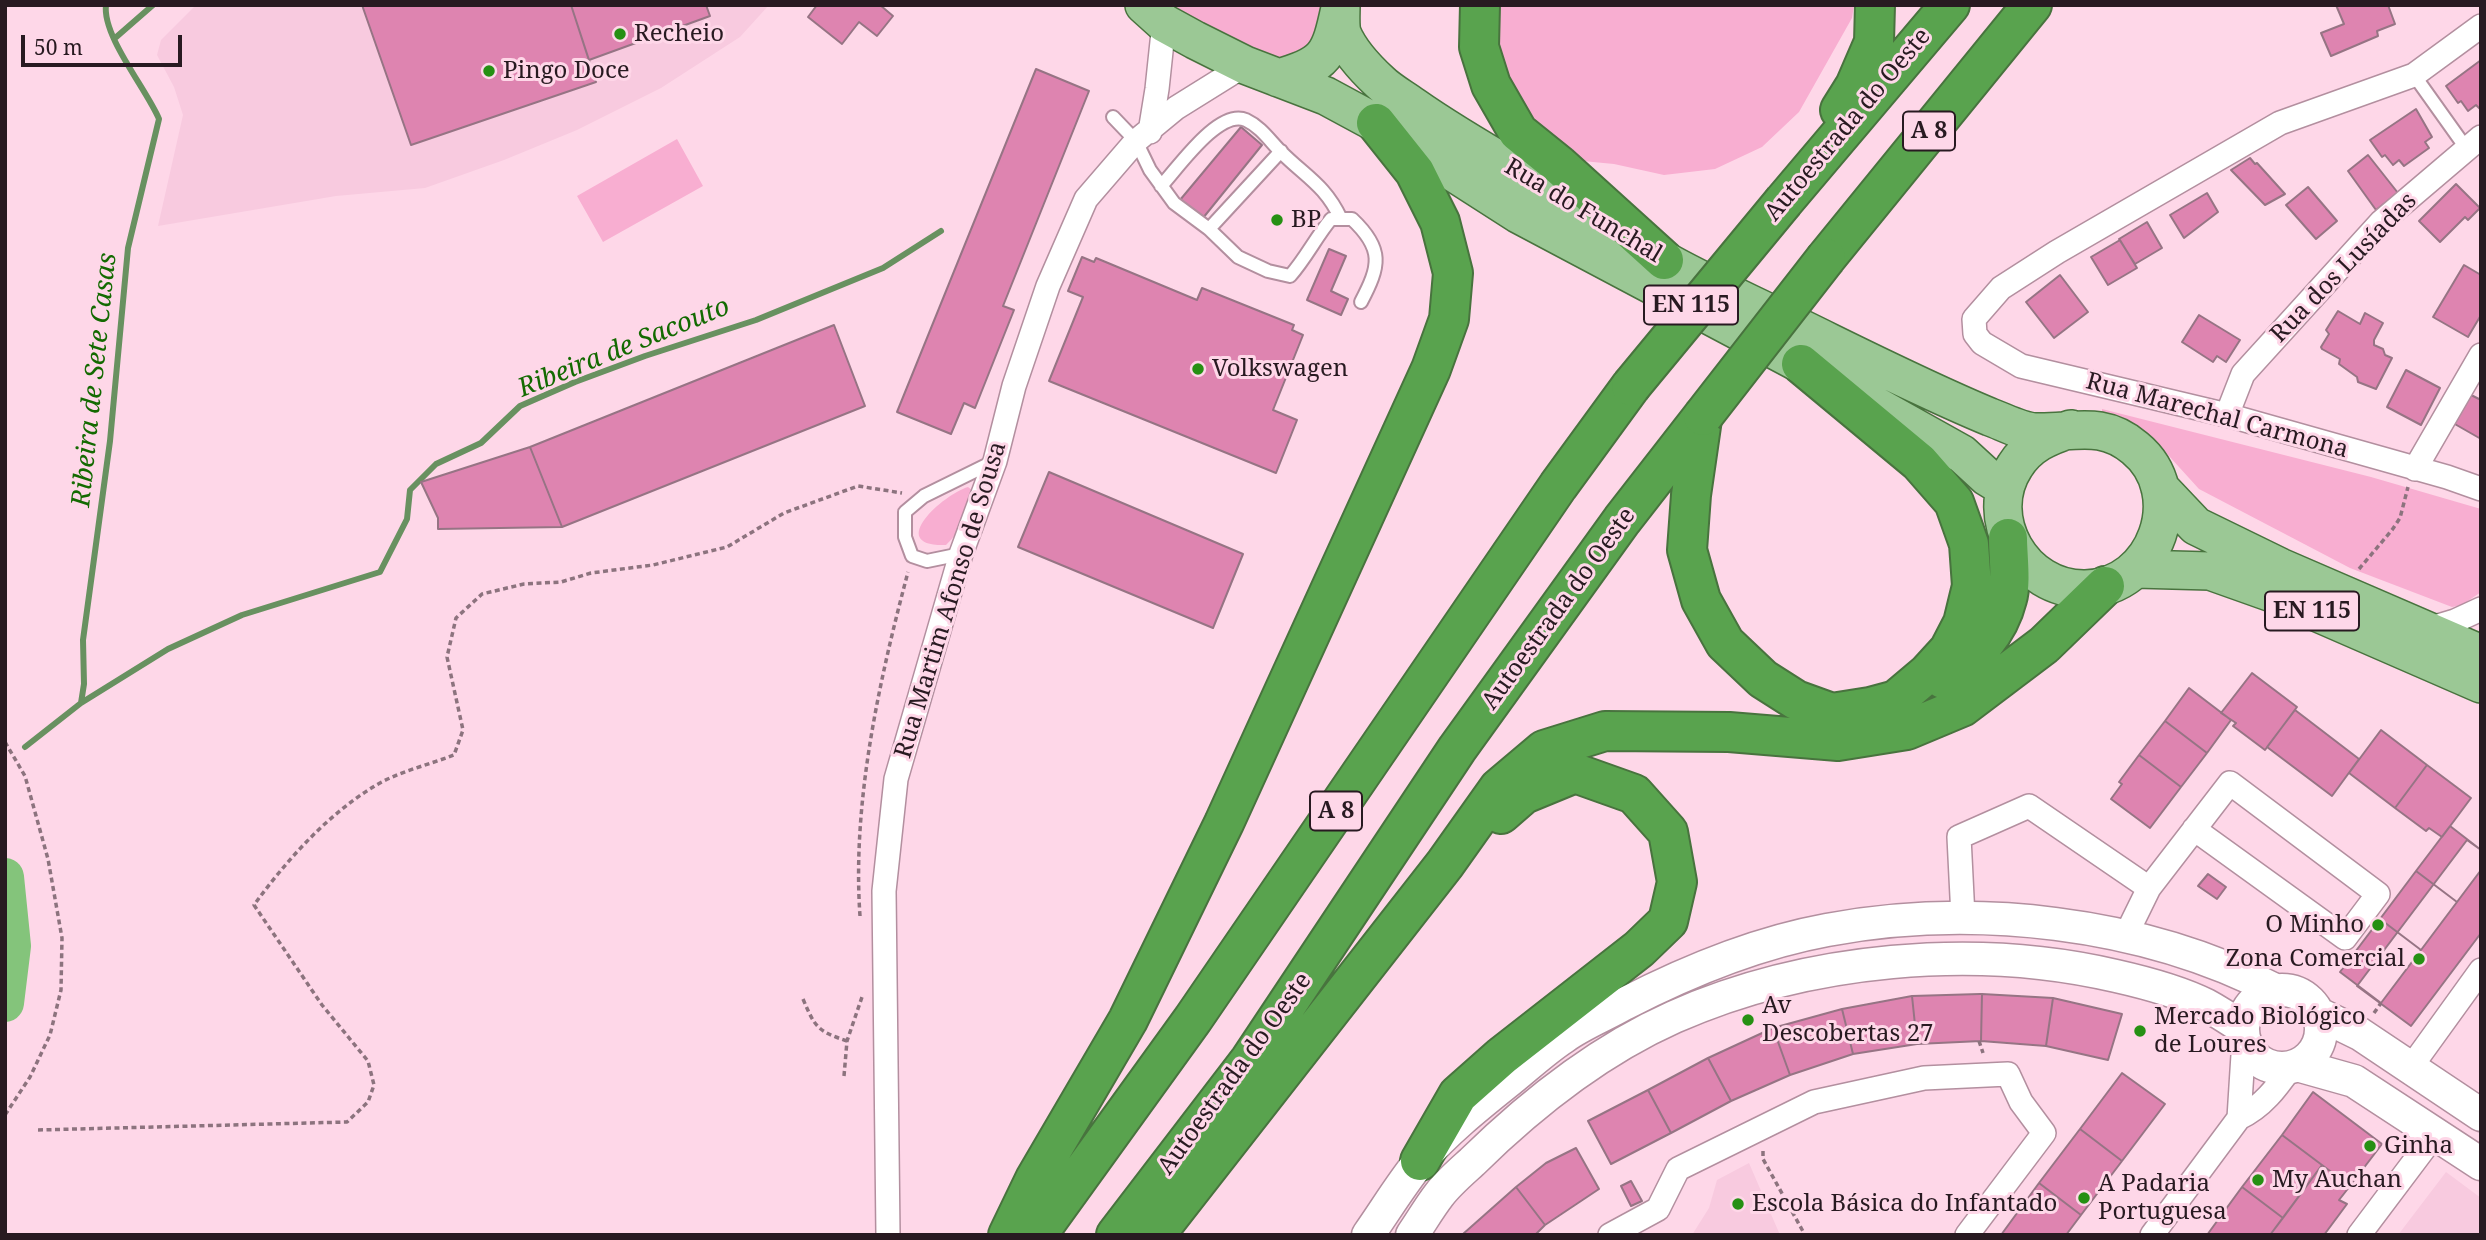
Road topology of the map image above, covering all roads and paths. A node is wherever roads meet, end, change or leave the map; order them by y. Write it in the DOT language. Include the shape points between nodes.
graph roads {
  1 [pos="1341,5"];
  2 [pos="1479,5"];
  3 [pos="1875,5"];
  4 [pos="1951,5"];
  5 [pos="2032,5"];
  6 [pos="1154,14"];
  7 [pos="2481,26"];
  8 [pos="1262,71"];
  9 [pos="2414,75"];
  10 [pos="1113,117"];
  11 [pos="1376,123"];
  12 [pos="1143,136"];
  13 [pos="2474,143"];
  14 [pos="1281,151"];
  15 [pos="1161,186"];
  16 [pos="1784,201"];
  17 [pos="1341,219"];
  18 [pos="1209,229"];
  19 [pos="1664,260"];
  20 [pos="1361,302"];
  21 [pos="2481,355"];
  22 [pos="1801,364"];
  23 [pos="2227,415"];
  24 [pos="1703,416"];
  25 [pos="2071,429"];
  26 [pos="995,460"];
  27 [pos="2415,469"];
  28 [pos="2005,488"];
  29 [pos="2160,488"];
  30 [pos="2481,489"];
  31 [pos="924,496"];
  32 [pos="2008,538"];
  33 [pos="961,554"];
  34 [pos="2120,578"];
  35 [pos="2343,594"];
  36 [pos="2481,609"];
  37 [pos="2425,630"];
  38 [pos="2481,654"];
  39 [pos="2481,684"];
  40 [pos="1896,699"];
  41 [pos="5,742"];
  42 [pos="2194,829"];
  43 [pos="1445,864"];
  44 [pos="2149,888"];
  45 [pos="1963,917"];
  46 [pos="2125,937"];
  47 [pos="2481,970"];
  48 [pos="2275,990"];
  49 [pos="1640,996"];
  50 [pos="803,999"];
  51 [pos="2381,1003"];
  52 [pos="2319,1014"];
  53 [pos="2373,1015"];
  54 [pos="1656,1027"];
  55 [pos="2243,1033"];
  56 [pos="847,1041"];
  57 [pos="2295,1066"];
  58 [pos="2411,1067"];
  59 [pos="5,1115"];
  60 [pos="2481,1115"];
  61 [pos="2239,1118"];
  62 [pos="1760,1129"];
  63 [pos="38,1130"];
  64 [pos="2435,1134"];
  65 [pos="1420,1161"];
  66 [pos="2481,1164"];
  67 [pos="888,1235"];
  68 [pos="1008,1235"];
  69 [pos="1037,1235"];
  70 [pos="1116,1235"];
  71 [pos="1155,1235"];
  72 [pos="1368,1235"];
  73 [pos="1412,1235"];
  74 [pos="1610,1235"];
  75 [pos="1805,1235"];
  76 [pos="1967,1235"];
  77 [pos="2152,1235"];
  78 [pos="2358,1235"];
  1 -- 8 [label="main road, Rua do Funchal" via="1333,42 1318,62 1303,72"];
  1 -- 19 [label="main road, Rua do Funchal / EN 115" via="1341,31 1381,84"];
  2 -- 19 [label="highway" via="1479,47 1491,85 1518,132"];
  3 -- 16 [label="highway" via="1874,42 1855,86"];
  4 -- 16 [label="highway, Autoestrada do Oeste / A 8"];
  5 -- 24 [label="highway, Autoestrada do Oeste / A 8, bridge"];
  6 -- 8 [label="main road, Rua do Funchal"];
  6 -- 12 [label="street" via="1157,89"];
  7 -- 9 [label="street"];
  8 -- 11 [label="main road, Rua do Funchal / EN 115" via="1326,96"];
  8 -- 12 [label="street, Rua Martim Afonso de Sousa" via="1176,108"];
  9 -- 13 [label="lane"];
  9 -- 23 [label="street, Rua Marechal Carmona" via="2280,123 2057,252 2001,288 1974,319 1975,334 1982,343 2021,366"];
  10 -- 12 [label="lane"];
  11 -- 22 [label="main road, Rua do Funchal / EN 115" via="1518,214"];
  11 -- 68 [label="highway" via="1415,172 1440,222 1453,274 1449,319 1431,369 1218,835 1128,1020 1035,1179"];
  12 -- 15 [label="lane" via="1150,170"];
  12 -- 26 [label="street, Rua Martim Afonso de Sousa" via="1086,199 1048,285"];
  13 -- 23 [label="street, Rua dos Lusíadas" via="2381,222 2244,373"];
  14 -- 15 [label="lane" via="1243,118 1228,119 1212,129"];
  14 -- 17 [label="lane" via="1333,200"];
  14 -- 18 [label="lane"];
  15 -- 18 [label="lane" via="1174,203"];
  16 -- 69 [label="highway, Autoestrada do Oeste / A 8, bridge" via="1631,386 1558,486 1193,1020"];
  17 -- 18 [label="lane" via="1331,219 1290,276 1238,257"];
  17 -- 20 [label="lane" via="1352,219 1376,249 1376,268"];
  19 -- 25 [label="main road, Rua do Funchal / EN 115" via="1988,416 2032,433"];
  21 -- 27 [label="street"];
  22 -- 28 [label="main road, Rua do Funchal / EN 115" via="1962,454"];
  22 -- 40 [label="highway" via="1919,461 1954,502 1969,544 1972,586 1963,623 1949,650"];
  23 -- 27 [label="street, Rua Marechal Carmona"];
  24 -- 40 [label="highway" via="1687,550 1701,600 1725,643 1773,686 1832,713"];
  24 -- 70 [label="highway, Autoestrada do Oeste / A 8" via="1457,749 1250,1060"];
  25 -- 28 [label="main road, Rua do Funchal" via="2030,449 2014,466"];
  25 -- 29 [label="main road, Rua do Funchal" via="2094,429 2126,442 2151,466"];
  26 -- 31 [label="lane"];
  26 -- 33 [label="street, Rua Martim Afonso de Sousa"];
  27 -- 30 [label="street, Rua Marechal Carmona"];
  27 -- 35 [label="path" via="2400,518"];
  28 -- 32 [label="main road, Rua do Funchal"];
  29 -- 34 [label="main road, Rua do Funchal" via="2160,532 2150,552"];
  29 -- 35 [label="main road, Rua do Funchal / EN 115" via="2196,526"];
  31 -- 33 [label="lane" via="905,512 905,537 912,556 927,561"];
  31 -- 63 [label="path" via="858,486 784,513 727,547 653,565 482,594 456,618 447,657 463,730 454,755 374,786 339,812 303,846 254,905 322,1005 368,1061 374,1085 368,1102 346,1122"];
  32 -- 34 [label="main road, Rua do Funchal" via="2018,556 2047,581 2085,589"];
  32 -- 40 [label="highway" via="2008,598 1992,632 1972,659 1948,677"];
  33 -- 67 [label="street, Rua Martim Afonso de Sousa" via="896,779 884,891"];
  34 -- 39 [label="main road, Rua do Funchal / EN 115" via="2210,572 2272,593"];
  34 -- 43 [label="highway" via="2044,645 1962,707 1908,730 1839,741 1729,732 1605,731 1544,750 1499,788"];
  35 -- 37 [label="main road, Rua do Funchal / EN 115"];
  36 -- 37 [label="street"];
  37 -- 38 [label="main road, Rua do Funchal / EN 115"];
  41 -- 59 [label="path" via="25,776 48,859 62,938 61,990 50,1035"];
  42 -- 42 [label="street" via="2345,938 2378,894 2230,783"];
  42 -- 44 [label="street"];
  43 -- 65 [label="highway" via="1524,794 1575,773 1634,794 1668,832 1677,882 1668,921 1458,1095"];
  43 -- 71 [label="highway"];
  44 -- 45 [label="street" via="2029,806 1958,837"];
  44 -- 46 [label="street"];
  45 -- 46 [label="main road" via="2025,921"];
  45 -- 49 [label="main road" via="1826,930 1714,962"];
  46 -- 48 [label="main road" via="2224,965"];
  47 -- 58 [label="street"];
  48 -- 52 [label="main road" via="2294,991"];
  48 -- 55 [label="main road" via="2251,1004"];
  49 -- 54 [label="main road"];
  49 -- 65 [label="main road" via="1564,1036 1474,1109"];
  50 -- 56 [label="path" via="824,1034"];
  51 -- 53 [label="path"];
  52 -- 57 [label="main road" via="2318,1044 2311,1056"];
  52 -- 58 [label="main road"];
  54 -- 55 [label="main road" via="1725,998 1841,969 1979,958 2086,969 2144,982 2207,1006"];
  54 -- 73 [label="main road" via="1585,1066 1498,1137 1440,1193"];
  55 -- 57 [label="main road" via="2256,1059 2267,1066"];
  55 -- 61 [label="street"];
  57 -- 61 [label="street" via="2255,1110"];
  57 -- 64 [label="main road" via="2354,1081"];
  58 -- 60 [label="main road"];
  61 -- 77 [label="street"];
  62 -- 74 [label="street" via="1678,1169 1658,1209"];
  62 -- 75 [label="path" via="1763,1159"];
  62 -- 76 [label="street" via="1814,1102 1924,1078 2008,1074 2044,1133"];
  64 -- 66 [label="main road"];
  64 -- 78 [label="street"];
  65 -- 72 [label="main road"];
}
